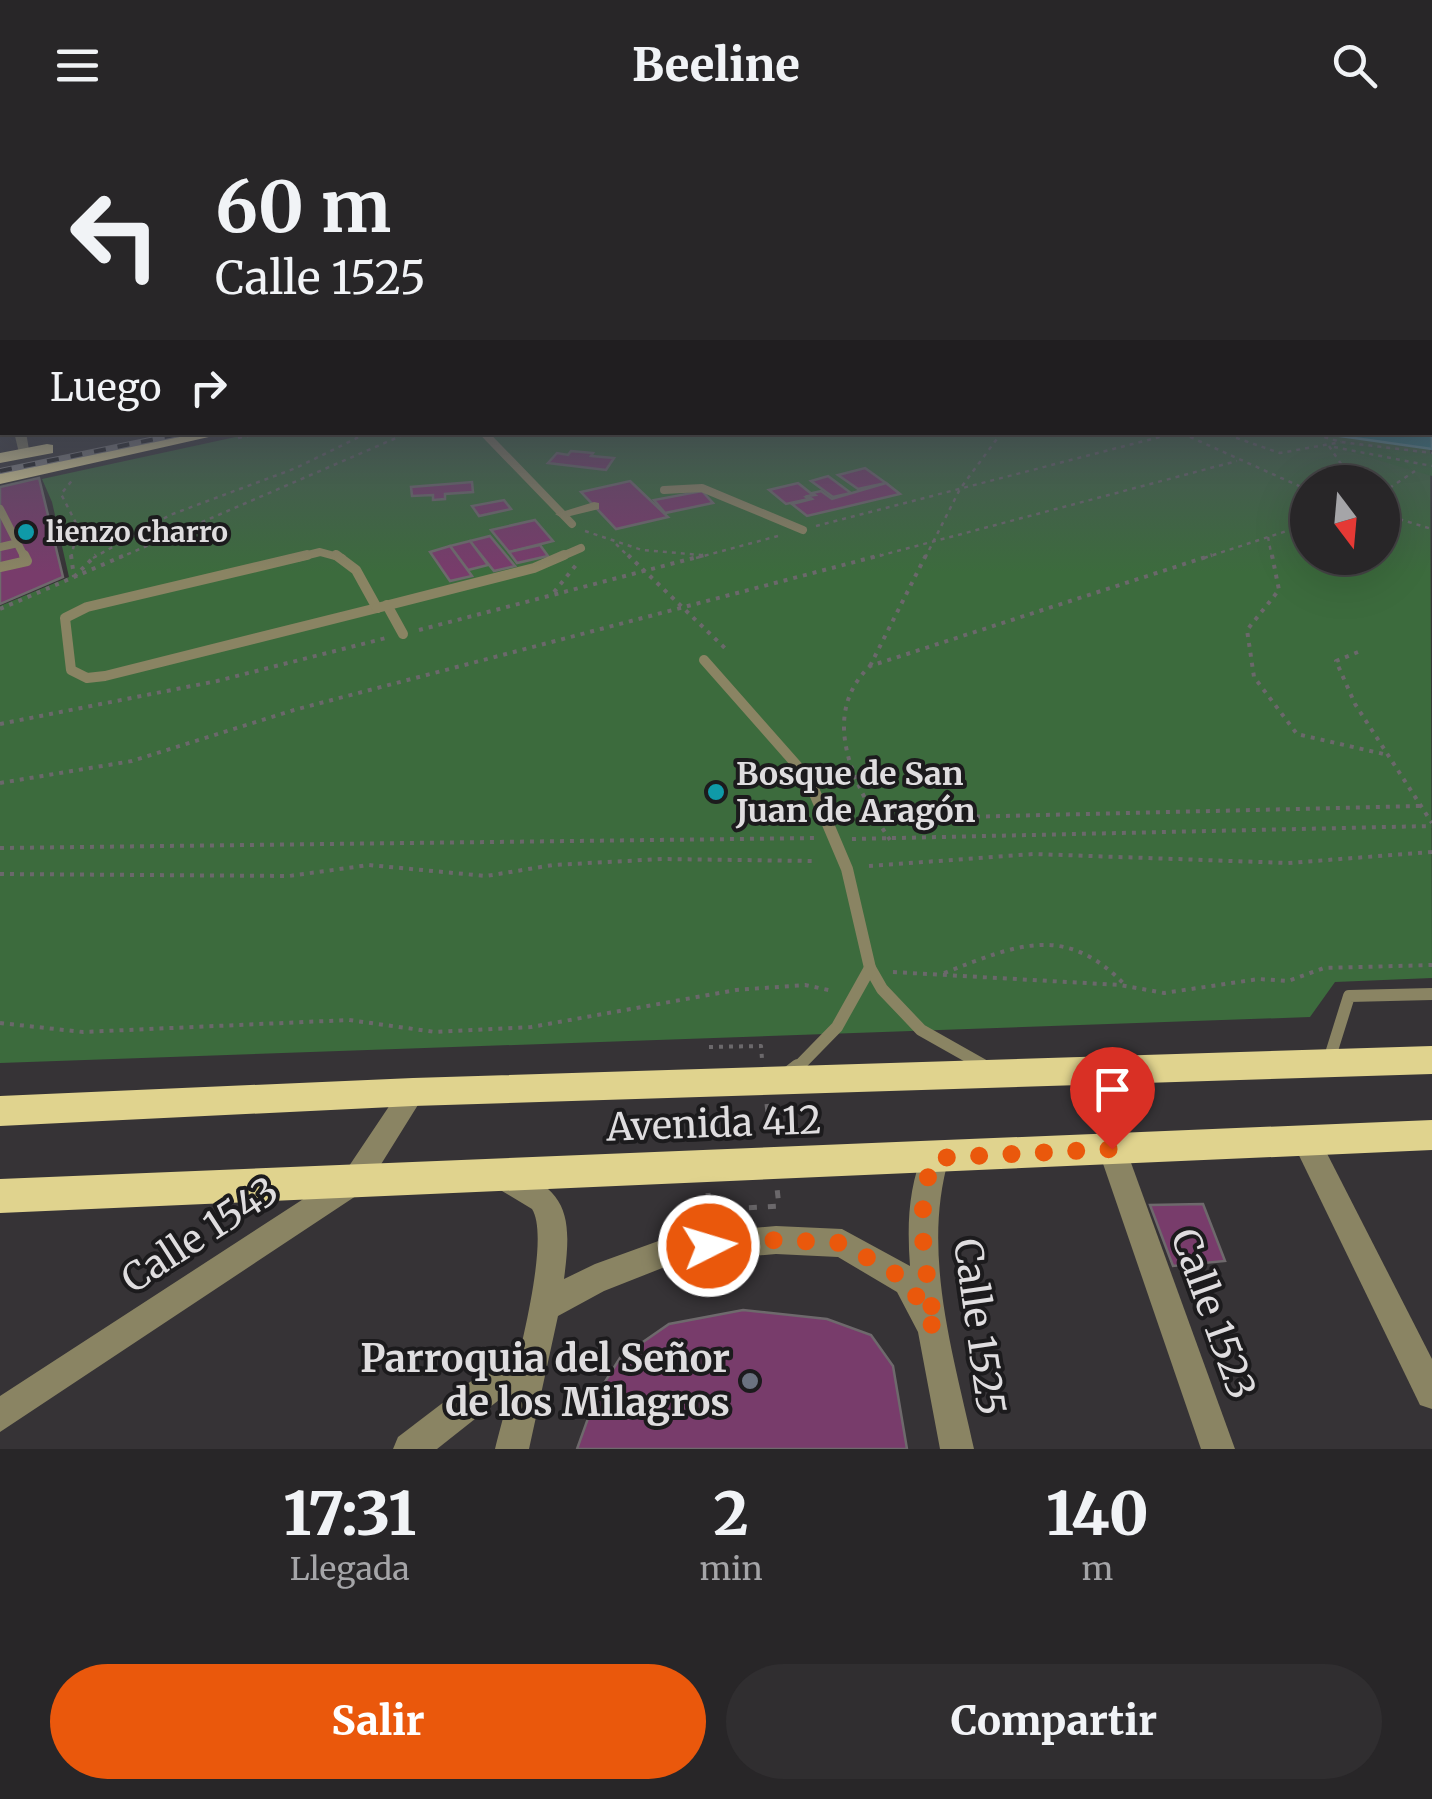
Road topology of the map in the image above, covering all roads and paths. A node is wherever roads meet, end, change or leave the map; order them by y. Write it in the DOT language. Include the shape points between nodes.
graph roads {
  1 [pos="24,449"];
  2 [pos="50,449"];
  3 [pos="158,449"];
  4 [pos="335,449"];
  5 [pos="372,449"];
  6 [pos="499,449"];
  7 [pos="990,449"];
  8 [pos="1115,449"];
  9 [pos="1212,449"];
  10 [pos="1265,449"];
  11 [pos="1313,449"];
  12 [pos="1342,449"];
  13 [pos="1395,449"];
  14 [pos="25,453"];
  15 [pos="1432,453"];
  16 [pos="0,458"];
  17 [pos="1237,461"];
  18 [pos="1432,466"];
  19 [pos="1415,472"];
  20 [pos="85,475"];
  21 [pos="0,478"];
  22 [pos="1400,481"];
  23 [pos="1290,483"];
  24 [pos="960,489"];
  25 [pos="664,490"];
  26 [pos="594,506"];
  27 [pos="0,510"];
  28 [pos="567,519"];
  29 [pos="1400,519"];
  30 [pos="1432,529"];
  31 [pos="803,530"];
  32 [pos="1290,530"];
  33 [pos="1268,537"];
  34 [pos="934,540"];
  35 [pos="18,542"];
  36 [pos="616,544"];
  37 [pos="0,547"];
  38 [pos="581,548"];
  39 [pos="706,554"];
  40 [pos="0,568"];
  41 [pos="645,571"];
  42 [pos="74,577"];
  43 [pos="382,606"];
  44 [pos="681,606"];
  45 [pos="0,609"];
  46 [pos="404,634"];
  47 [pos="729,652"];
  48 [pos="1358,652"];
  49 [pos="704,660"];
  50 [pos="870,666"];
  51 [pos="0,724"];
  52 [pos="1388,755"];
  53 [pos="0,783"];
  54 [pos="1422,806"];
  55 [pos="875,819"];
  56 [pos="1432,824"];
  57 [pos="834,839"];
  58 [pos="890,840"];
  59 [pos="0,848"];
  60 [pos="1432,852"];
  61 [pos="815,861"];
  62 [pos="869,866"];
  63 [pos="0,874"];
  64 [pos="1432,965"];
  65 [pos="870,968"];
  66 [pos="893,972"];
  67 [pos="940,975"];
  68 [pos="1126,986"];
  69 [pos="833,990"];
  70 [pos="1432,994"];
  71 [pos="0,1023"];
  72 [pos="709,1048"];
  73 [pos="1432,1060"];
  74 [pos="1328,1064"];
  75 [pos="1004,1074"];
  76 [pos="769,1082"];
  77 [pos="413,1092"];
  78 [pos="0,1112"];
  79 [pos="1432,1135"];
  80 [pos="1306,1141"];
  81 [pos="1112,1149"];
  82 [pos="773,1152"];
  83 [pos="935,1158"];
  84 [pos="775,1170"];
  85 [pos="501,1176"];
  86 [pos="355,1182"];
  87 [pos="5,1198"];
  88 [pos="779,1206"];
  89 [pos="709,1210"];
  90 [pos="542,1308"];
  91 [pos="935,1331"];
  92 [pos="531,1355"];
  93 [pos="1432,1393"];
  94 [pos="0,1415"];
  95 [pos="410,1449"];
  96 [pos="512,1449"];
  97 [pos="956,1449"];
  98 [pos="1218,1449"];
  1 -- 14 [label="street"];
  2 -- 14 [label="highway"];
  3 -- 21 [label="highway"];
  4 -- 42 [label="path" via="116,539"];
  5 -- 42 [label="path"];
  6 -- 28 [label="lane"];
  7 -- 24 [label="path"];
  8 -- 24 [label="path"];
  9 -- 17 [label="path"];
  10 -- 11 [label="path" via="1280,454"];
  12 -- 18 [label="path"];
  13 -- 15 [label="path"];
  14 -- 16 [label="highway"];
  17 -- 23 [label="path"];
  17 -- 34 [label="path"];
  19 -- 22 [label="path"];
  20 -- 42 [label="path" via="61,494 78,527 70,561"];
  24 -- 31 [label="path"];
  24 -- 34 [label="path"];
  25 -- 31 [label="lane" via="702,488"];
  26 -- 28 [label="street"];
  27 -- 35 [label="lane"];
  28 -- 36 [label="path"];
  29 -- 30 [label="path"];
  31 -- 39 [label="path"];
  32 -- 33 [label="path"];
  33 -- 50 [label="path"];
  33 -- 52 [label="path" via="1278,590 1247,630 1254,677 1296,734"];
  34 -- 44 [label="path"];
  34 -- 50 [label="path"];
  35 -- 37 [label="lane"];
  35 -- 40 [label="lane" via="27,561"];
  36 -- 39 [label="path" via="660,555"];
  36 -- 41 [label="path"];
  38 -- 43 [label="lane" via="534,568"];
  39 -- 41 [label="path"];
  41 -- 44 [label="path"];
  41 -- 46 [label="path"];
  42 -- 45 [label="path"];
  43 -- 43 [label="lane" via="88,678 71,670 64,622 87,606 320,552 350,561"];
  43 -- 46 [label="lane"];
  44 -- 47 [label="path"];
  44 -- 53 [label="path" via="294,710 132,761"];
  46 -- 51 [label="path" via="218,681"];
  48 -- 52 [label="path" via="1336,661 1354,704"];
  49 -- 57 [label="lane" via="806,772"];
  50 -- 55 [label="path" via="844,695 844,728 858,787"];
  52 -- 54 [label="path"];
  54 -- 55 [label="path"];
  54 -- 56 [label="path"];
  55 -- 58 [label="path"];
  56 -- 58 [label="path"];
  57 -- 58 [label="path"];
  57 -- 59 [label="path"];
  57 -- 65 [label="lane"];
  60 -- 62 [label="path" via="1288,863 1034,854"];
  61 -- 63 [label="path" via="662,859 486,876 369,866 289,876"];
  64 -- 68 [label="path" via="1324,968 1288,982 1259,979 1164,993"];
  65 -- 75 [label="lane" via="898,1010 921,1030"];
  65 -- 76 [label="lane" via="828,1038"];
  66 -- 67 [label="path"];
  67 -- 68 [label="path"];
  67 -- 68 [label="path" via="997,950 1049,944 1098,958"];
  69 -- 71 [label="path" via="736,990 531,1027 435,1032 349,1020 83,1032"];
  70 -- 74 [label="lane" via="1349,996"];
  72 -- 76 [label="path" via="761,1046"];
  73 -- 74 [label="main road, Avenida 412"];
  74 -- 75 [label="main road, Avenida 412"];
  75 -- 76 [label="main road, Avenida 412"];
  76 -- 77 [label="main road, Avenida 412"];
  76 -- 82 [label="path"];
  77 -- 78 [label="main road, Avenida 412"];
  77 -- 86 [label="street, Calle 1543"];
  79 -- 80 [label="main road, Avenida 412"];
  80 -- 81 [label="main road, Avenida 412"];
  80 -- 93 [label="street"];
  81 -- 83 [label="main road, Avenida 412"];
  81 -- 98 [label="street, Calle 1523"];
  83 -- 85 [label="main road, Avenida 412"];
  83 -- 91 [label="street, Calle 1525" via="925,1180 924,1233"];
  84 -- 88 [label="path"];
  85 -- 86 [label="main road, Avenida 412"];
  85 -- 90 [label="street" via="534,1191 550,1208 556,1228"];
  86 -- 87 [label="main road, Avenida 412"];
  86 -- 94 [label="street, Calle 1543"];
  88 -- 89 [label="path"];
  90 -- 91 [label="street" via="595,1279 675,1249 825,1242 842,1243 908,1281"];
  90 -- 92 [label="street"];
  91 -- 97 [label="street, Calle 1525"];
  92 -- 95 [label="street"];
  92 -- 96 [label="street"];
}
